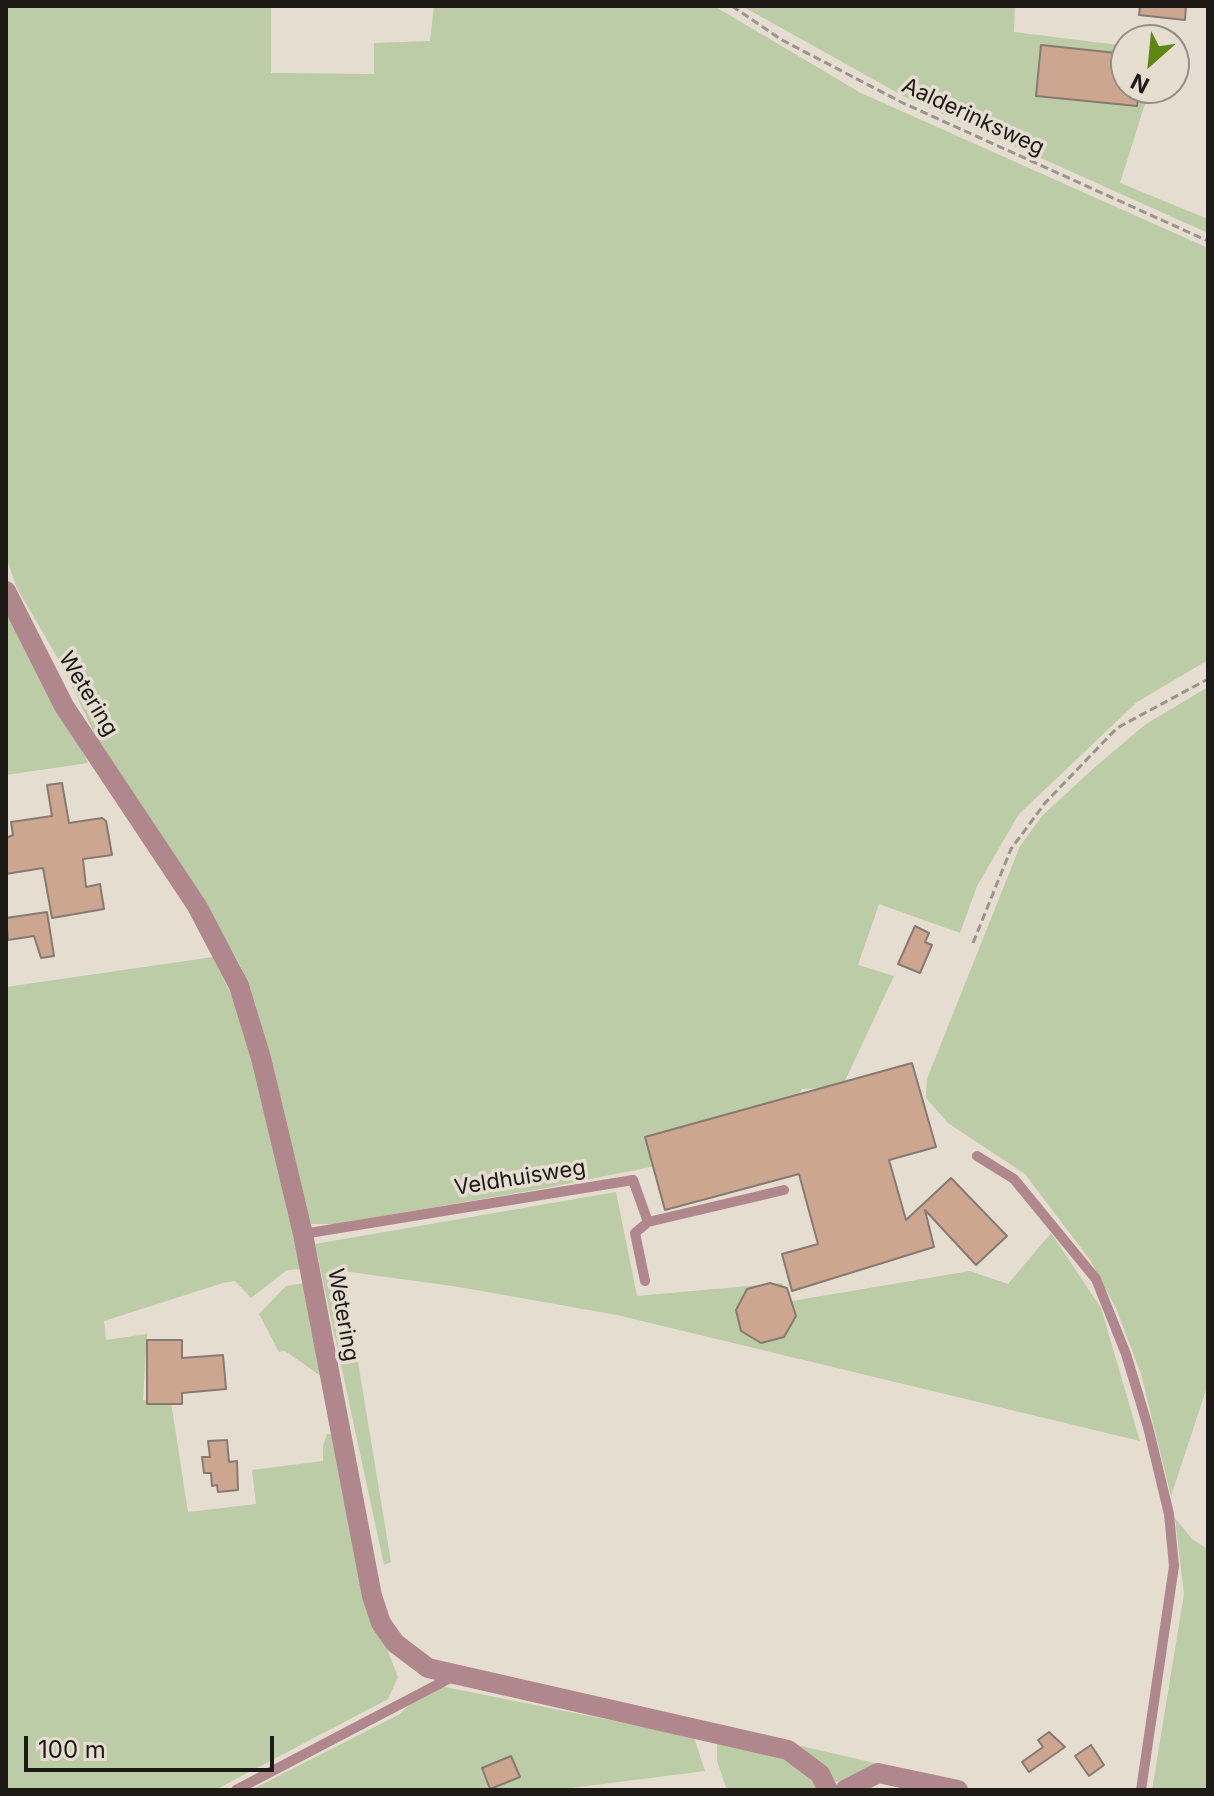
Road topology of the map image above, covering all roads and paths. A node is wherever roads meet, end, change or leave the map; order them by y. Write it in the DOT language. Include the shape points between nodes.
graph roads {
  1 [pos="732,6"];
  2 [pos="1208,241"];
  3 [pos="6,591"];
  4 [pos="1208,679"];
  5 [pos="973,943"];
  6 [pos="977,1156"];
  7 [pos="784,1190"];
  8 [pos="648,1222"];
  9 [pos="303,1234"];
  10 [pos="645,1281"];
  11 [pos="454,1676"];
  12 [pos="236,1790"];
  13 [pos="828,1790"];
  14 [pos="845,1790"];
  15 [pos="958,1790"];
  16 [pos="1141,1790"];
  1 -- 2 [label="path, Aalderinksweg" via="782,40 903,103"];
  3 -- 9 [label="street, Wetering" via="64,706 227,959 261,1058"];
  4 -- 5 [label="path" via="1117,728 1045,803 1011,849"];
  6 -- 16 [label="lane" via="1014,1179 1096,1279 1148,1427 1169,1514 1174,1566"];
  7 -- 8 [label="lane"];
  8 -- 9 [label="lane, Veldhuisweg" via="633,1180"];
  8 -- 10 [label="lane" via="635,1233"];
  9 -- 11 [label="street, Wetering" via="381,1623 395,1643 428,1668"];
  11 -- 12 [label="lane"];
  11 -- 13 [label="street, Wetering" via="788,1750 820,1774"];
  14 -- 15 [label="street" via="878,1773"];
}
